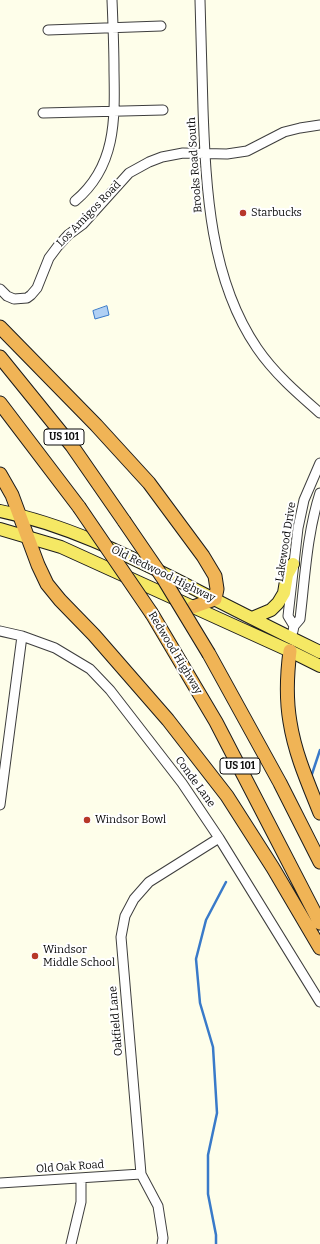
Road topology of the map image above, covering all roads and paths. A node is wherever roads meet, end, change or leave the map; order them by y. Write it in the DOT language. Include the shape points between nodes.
graph roads {
  1 [pos="112,0"];
  2 [pos="200,0"];
  3 [pos="161,26"];
  4 [pos="113,28"];
  5 [pos="48,30"];
  6 [pos="163,110"];
  7 [pos="115,111"];
  8 [pos="43,114"];
  9 [pos="320,125"];
  10 [pos="205,154"];
  11 [pos="75,201"];
  12 [pos="0,289"];
  13 [pos="0,327"];
  14 [pos="0,356"];
  15 [pos="0,403"];
  16 [pos="320,413"];
  17 [pos="320,463"];
  18 [pos="0,474"];
  19 [pos="320,493"];
  20 [pos="0,511"];
  21 [pos="20,515"];
  22 [pos="0,529"];
  23 [pos="28,536"];
  24 [pos="293,564"];
  25 [pos="215,599"];
  26 [pos="193,607"];
  27 [pos="252,618"];
  28 [pos="294,626"];
  29 [pos="0,631"];
  30 [pos="22,636"];
  31 [pos="291,645"];
  32 [pos="320,652"];
  33 [pos="320,666"];
  34 [pos="0,805"];
  35 [pos="320,813"];
  36 [pos="219,838"];
  37 [pos="320,862"];
  38 [pos="320,923"];
  39 [pos="320,948"];
  40 [pos="320,1002"];
  41 [pos="141,1174"];
  42 [pos="81,1179"];
  43 [pos="0,1183"];
  44 [pos="71,1244"];
  45 [pos="162,1244"];
  1 -- 4 [label="street"];
  2 -- 10 [label="street, Brooks Road South"];
  3 -- 4 [label="street"];
  4 -- 5 [label="street"];
  4 -- 7 [label="street"];
  6 -- 7 [label="street"];
  7 -- 8 [label="street"];
  7 -- 11 [label="street" via="111,144 105,160 97,177 86,192"];
  9 -- 10 [label="street, Los Amigos Road" via="284,132 247,151"];
  10 -- 12 [label="street, Los Amigos Road" via="183,153 162,157 129,173 83,224 58,246 49,258 32,294 27,298 14,300"];
  10 -- 16 [label="street, Brooks Road South" via="208,200 215,240 223,275 233,302 257,348 287,385"];
  13 -- 25 [label="highway" via="96,424 149,483 215,576"];
  14 -- 37 [label="highway, US 101, bridge" via="72,446 163,578 209,654"];
  15 -- 38 [label="highway, Redwood Highway / US 101, bridge" via="80,508 152,614 216,722"];
  17 -- 24 [label="street, Lakewood Drive" via="304,500"];
  18 -- 21 [label="highway"];
  19 -- 28 [label="street, Lakewood Drive" via="311,532 300,619"];
  20 -- 21 [label="main road, Old Redwood Highway"];
  21 -- 23 [label="highway"];
  21 -- 25 [label="main road, Old Redwood Highway" via="85,536"];
  22 -- 23 [label="main road, Old Redwood Highway"];
  23 -- 26 [label="main road, Old Redwood Highway" via="68,550"];
  23 -- 39 [label="highway" via="47,584 168,720 226,796 273,868"];
  24 -- 27 [label="main road" via="287,575 284,593 278,603 271,610"];
  24 -- 28 [label="street, Lakewood Drive" via="288,616"];
  25 -- 26 [label="highway"];
  25 -- 27 [label="main road, Old Redwood Highway"];
  26 -- 31 [label="main road, Old Redwood Highway"];
  27 -- 31 [label="main road, Old Redwood Highway"];
  28 -- 31 [label="street, Lakewood Drive"];
  29 -- 30 [label="street, Conde Lane"];
  30 -- 34 [label="street"];
  30 -- 36 [label="street, Conde Lane" via="55,648 90,670 110,690 182,783"];
  31 -- 32 [label="main road, Old Redwood Highway"];
  31 -- 33 [label="main road, Old Redwood Highway"];
  31 -- 35 [label="highway" via="288,691 290,722 304,775"];
  36 -- 40 [label="street, Conde Lane"];
  36 -- 41 [label="street, Oakfield Lane" via="149,882 134,899 125,916 121,937"];
  41 -- 42 [label="street, Old Oak Road"];
  41 -- 45 [label="street, Oakfield Lane" via="158,1206"];
  42 -- 43 [label="street, Old Oak Road"];
  42 -- 44 [label="street" via="81,1202"];
}
